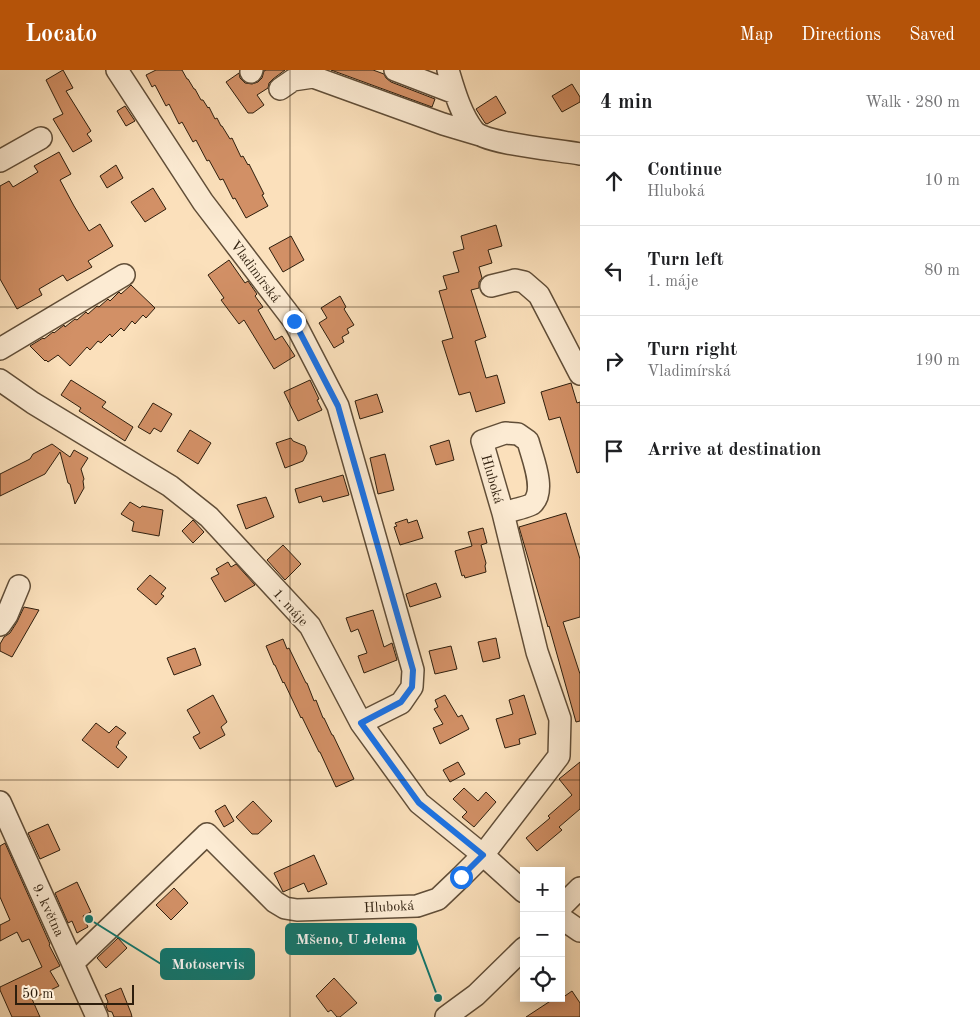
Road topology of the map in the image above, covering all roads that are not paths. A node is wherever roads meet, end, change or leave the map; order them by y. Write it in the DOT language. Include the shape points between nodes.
graph roads {
  1 [pos="117,70"];
  2 [pos="395,70"];
  3 [pos="448,70"];
  4 [pos="280,90"];
  5 [pos="455,93"];
  6 [pos="480,135"];
  7 [pos="42,138"];
  8 [pos="580,154"];
  9 [pos="0,161"];
  10 [pos="124,275"];
  11 [pos="491,286"];
  12 [pos="0,349"];
  13 [pos="580,374"];
  14 [pos="0,380"];
  15 [pos="502,513"];
  16 [pos="20,586"];
  17 [pos="0,625"];
  18 [pos="361,723"];
  19 [pos="0,802"];
  20 [pos="483,855"];
  21 [pos="520,888"];
  22 [pos="580,888"];
  23 [pos="565,903"];
  24 [pos="565,921"];
  25 [pos="580,932"];
  26 [pos="520,952"];
  27 [pos="73,963"];
  28 [pos="97,1017"];
  29 [pos="446,1017"];
  1 -- 18 [label="street, Vladimírská" via="203,202 294,321 338,406 413,670 412,687 401,702"];
  2 -- 5 [label="street"];
  3 -- 5 [label="street"];
  4 -- 6 [label="street" via="293,80 313,77"];
  5 -- 6 [label="street" via="466,117"];
  6 -- 8 [label="street"];
  7 -- 9 [label="street"];
  10 -- 12 [label="street"];
  11 -- 13 [label="street" via="515,280 524,282 539,295"];
  14 -- 18 [label="street, 1. máje" via="170,486 209,517 310,626"];
  15 -- 20 [label="street, Hluboká" via="538,652 560,718 558,756"];
  16 -- 17 [label="street"];
  18 -- 20 [label="street, 1. máje" via="419,803"];
  19 -- 27 [label="street, 9. května"];
  20 -- 21 [label="street, 1. máje"];
  20 -- 27 [label="street, Hluboká" via="438,899 417,906 297,910 275,902 207,834"];
  22 -- 23 [label="street"];
  24 -- 25 [label="street"];
  26 -- 29 [label="street" via="476,995"];
  27 -- 28 [label="street, 9. května"];
}
